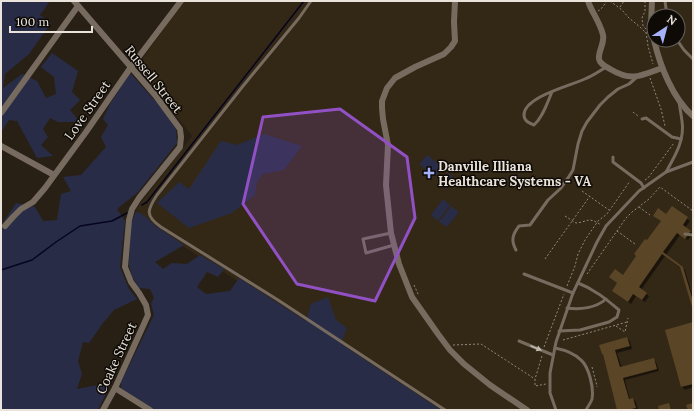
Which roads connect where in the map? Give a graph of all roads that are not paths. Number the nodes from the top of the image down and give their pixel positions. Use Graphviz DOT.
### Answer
graph roads {
  1 [pos="181,1"];
  2 [pos="311,1"];
  3 [pos="455,1"];
  4 [pos="588,1"];
  5 [pos="76,4"];
  6 [pos="656,48"];
  7 [pos="683,48"];
  8 [pos="693,59"];
  9 [pos="130,67"];
  10 [pos="606,67"];
  11 [pos="662,68"];
  12 [pos="638,76"];
  13 [pos="552,92"];
  14 [pos="678,99"];
  15 [pos="1,113"];
  16 [pos="693,116"];
  17 [pos="642,119"];
  18 [pos="681,139"];
  19 [pos="1,146"];
  20 [pos="613,158"];
  21 [pos="693,162"];
  22 [pos="666,172"];
  23 [pos="54,175"];
  24 [pos="644,188"];
  25 [pos="5,226"];
  26 [pos="391,232"];
  27 [pos="685,234"];
  28 [pos="693,235"];
  29 [pos="394,245"];
  30 [pos="516,250"];
  31 [pos="524,274"];
  32 [pos="578,283"];
  33 [pos="572,293"];
  34 [pos="606,299"];
  35 [pos="567,308"];
  36 [pos="148,315"];
  37 [pos="559,331"];
  38 [pos="519,341"];
  39 [pos="556,348"];
  40 [pos="553,355"];
  41 [pos="114,388"];
  42 [pos="103,410"];
  43 [pos="150,410"];
  44 [pos="444,410"];
  45 [pos="527,410"];
  46 [pos="556,410"];
  47 [pos="586,410"];
  1 -- 9 [label="street, Love Street"];
  2 -- 44 [label="lane"];
  3 -- 26 [label="street"];
  4 -- 10 [label="street"];
  5 -- 9 [label="street, Russell Street"];
  5 -- 15 [label="street"];
  6 -- 11 [label="street"];
  7 -- 8 [label="lane"];
  9 -- 23 [label="street, Love Street"];
  9 -- 36 [label="street, Russell Street"];
  10 -- 12 [label="street"];
  10 -- 13 [label="lane"];
  11 -- 12 [label="street"];
  11 -- 14 [label="street"];
  12 -- 30 [label="lane"];
  13 -- 13 [label="lane"];
  14 -- 16 [label="street"];
  14 -- 18 [label="lane"];
  17 -- 18 [label="lane"];
  18 -- 22 [label="lane"];
  19 -- 23 [label="street"];
  20 -- 24 [label="lane"];
  21 -- 22 [label="lane"];
  22 -- 24 [label="lane"];
  23 -- 25 [label="street, Love Street"];
  24 -- 32 [label="lane"];
  26 -- 29 [label="street"];
  26 -- 29 [label="lane"];
  27 -- 28 [label="lane"];
  29 -- 45 [label="street"];
  31 -- 33 [label="lane"];
  32 -- 33 [label="lane"];
  32 -- 34 [label="lane"];
  33 -- 35 [label="lane"];
  34 -- 35 [label="lane"];
  34 -- 37 [label="lane"];
  35 -- 37 [label="lane"];
  36 -- 41 [label="street, Coake Street"];
  37 -- 39 [label="lane"];
  38 -- 40 [label="lane, one-way"];
  39 -- 40 [label="lane"];
  39 -- 47 [label="lane"];
  40 -- 46 [label="lane"];
  41 -- 42 [label="street, Coake Street"];
  41 -- 43 [label="street"];
}
